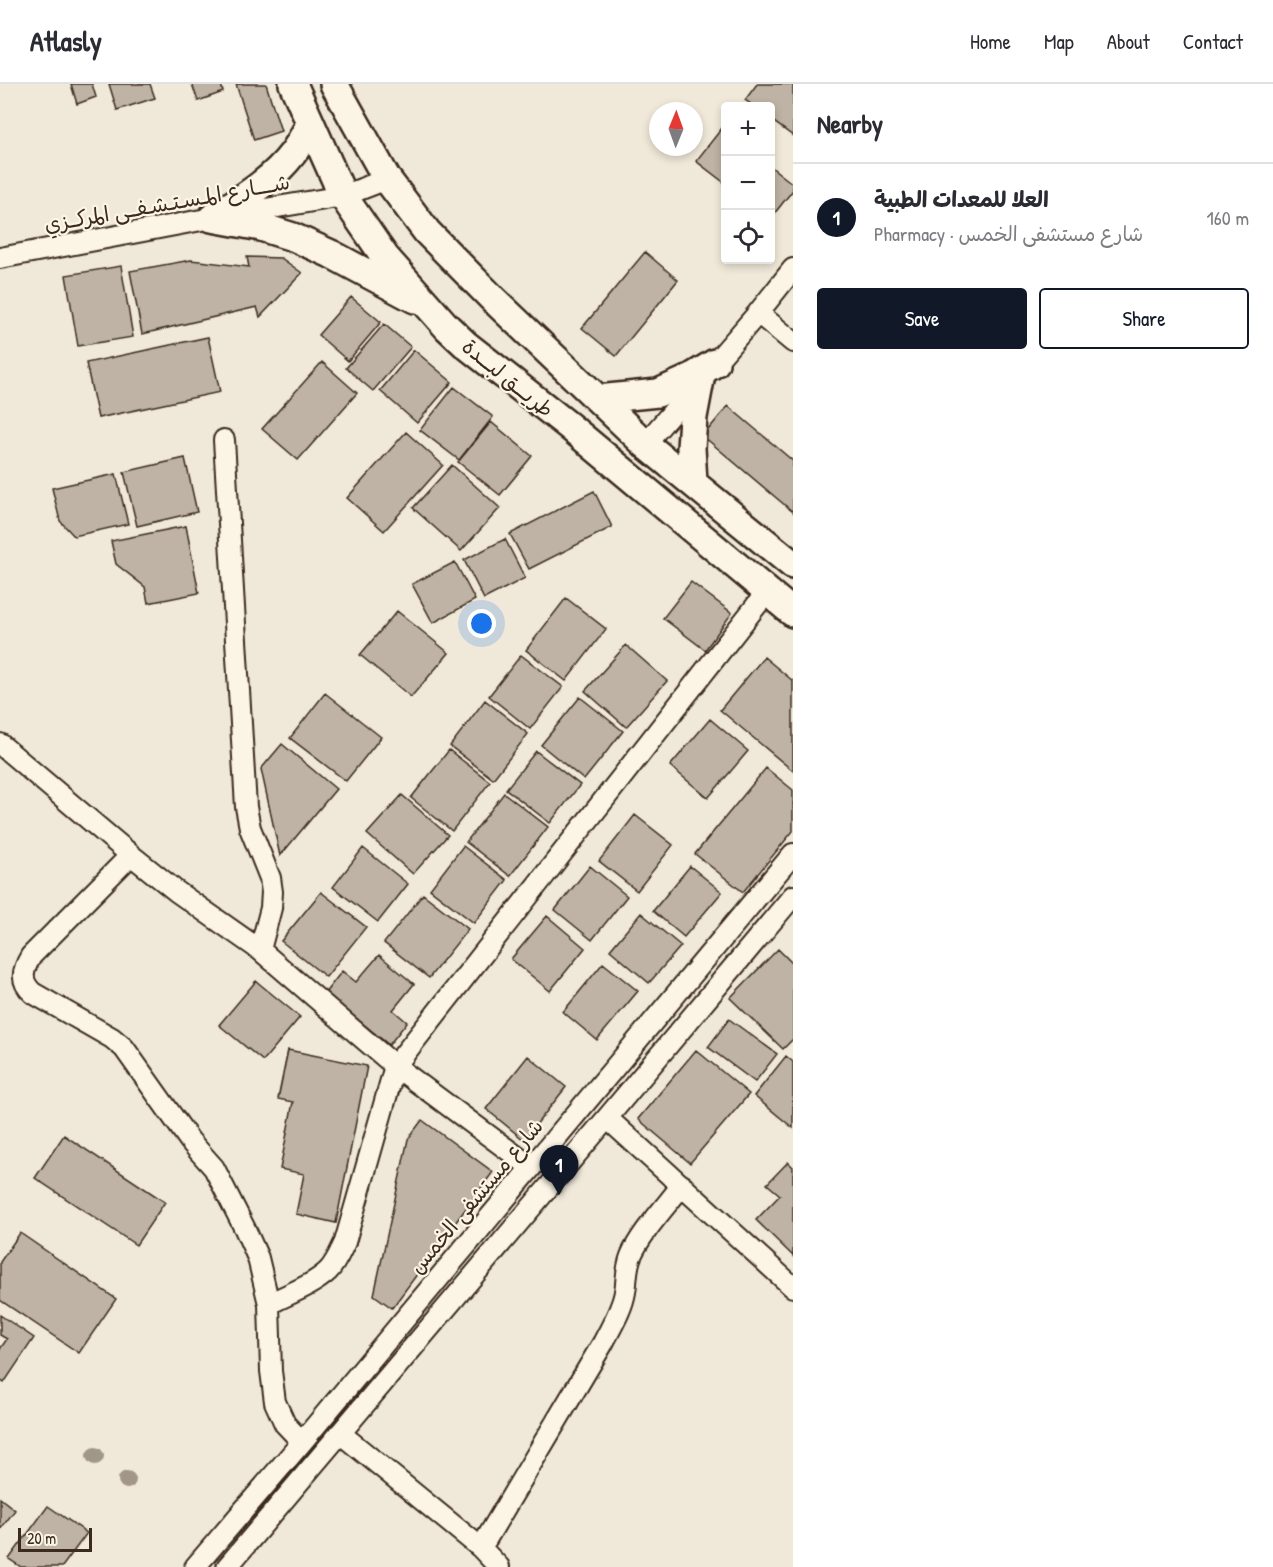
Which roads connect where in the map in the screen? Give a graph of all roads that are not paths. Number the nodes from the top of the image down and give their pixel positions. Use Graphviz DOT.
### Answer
graph roads {
  1 [pos="293,84"];
  2 [pos="334,84"];
  3 [pos="310,124"];
  4 [pos="387,179"];
  5 [pos="343,196"];
  6 [pos="212,218"];
  7 [pos="0,258"];
  8 [pos="793,269"];
  9 [pos="430,306"];
  10 [pos="758,313"];
  11 [pos="793,342"];
  12 [pos="708,371"];
  13 [pos="598,399"];
  14 [pos="224,440"];
  15 [pos="645,444"];
  16 [pos="693,482"];
  17 [pos="793,565"];
  18 [pos="767,592"];
  19 [pos="793,613"];
  20 [pos="0,744"];
  21 [pos="793,854"];
  22 [pos="131,855"];
  23 [pos="793,896"];
  24 [pos="260,950"];
  25 [pos="395,1066"];
  26 [pos="607,1118"];
  27 [pos="531,1167"];
  28 [pos="682,1185"];
  29 [pos="793,1287"];
  30 [pos="269,1304"];
  31 [pos="340,1433"];
  32 [pos="302,1442"];
  33 [pos="481,1548"];
  34 [pos="195,1567"];
  35 [pos="226,1567"];
  36 [pos="499,1567"];
  1 -- 3 [label="street, طريـــق لبـــدة"];
  2 -- 4 [label="street, طريـــق لبـــدة"];
  3 -- 5 [label="street, طريـــق لبـــدة"];
  3 -- 6 [label="street"];
  4 -- 5 [label="street, شــــارع المـسـتـشـفــى المركــزي"];
  4 -- 13 [label="street, طريـــق لبـــدة"];
  5 -- 6 [label="street, شــــارع المـسـتـشـفــى المركــزي"];
  5 -- 9 [label="street, طريـــق لبـــدة"];
  6 -- 7 [label="street, شــــارع المـسـتـشـفــى المركــزي"];
  6 -- 9 [label="street"];
  8 -- 10 [label="street"];
  9 -- 18 [label="street, طريـــق لبـــدة"];
  10 -- 11 [label="street"];
  10 -- 12 [label="street"];
  12 -- 13 [label="street"];
  12 -- 15 [label="street"];
  12 -- 16 [label="street"];
  13 -- 15 [label="street, طريـــق لبـــدة"];
  14 -- 24 [label="street"];
  15 -- 16 [label="street, طريـــق لبـــدة"];
  16 -- 17 [label="street, طريـــق لبـــدة"];
  18 -- 19 [label="street, طريـــق لبـــدة"];
  18 -- 25 [label="street"];
  20 -- 22 [label="street"];
  21 -- 27 [label="street, شارع مستشفى الخمس"];
  22 -- 24 [label="street"];
  22 -- 30 [label="street"];
  23 -- 26 [label="street"];
  24 -- 25 [label="street"];
  25 -- 27 [label="street"];
  25 -- 30 [label="street"];
  26 -- 28 [label="street"];
  26 -- 31 [label="street"];
  27 -- 32 [label="street, شارع مستشفى الخمس"];
  28 -- 29 [label="street"];
  28 -- 33 [label="street"];
  30 -- 32 [label="street"];
  31 -- 33 [label="street"];
  31 -- 35 [label="street"];
  32 -- 34 [label="street, شارع مستشفى الخمس"];
  33 -- 36 [label="street"];
}
